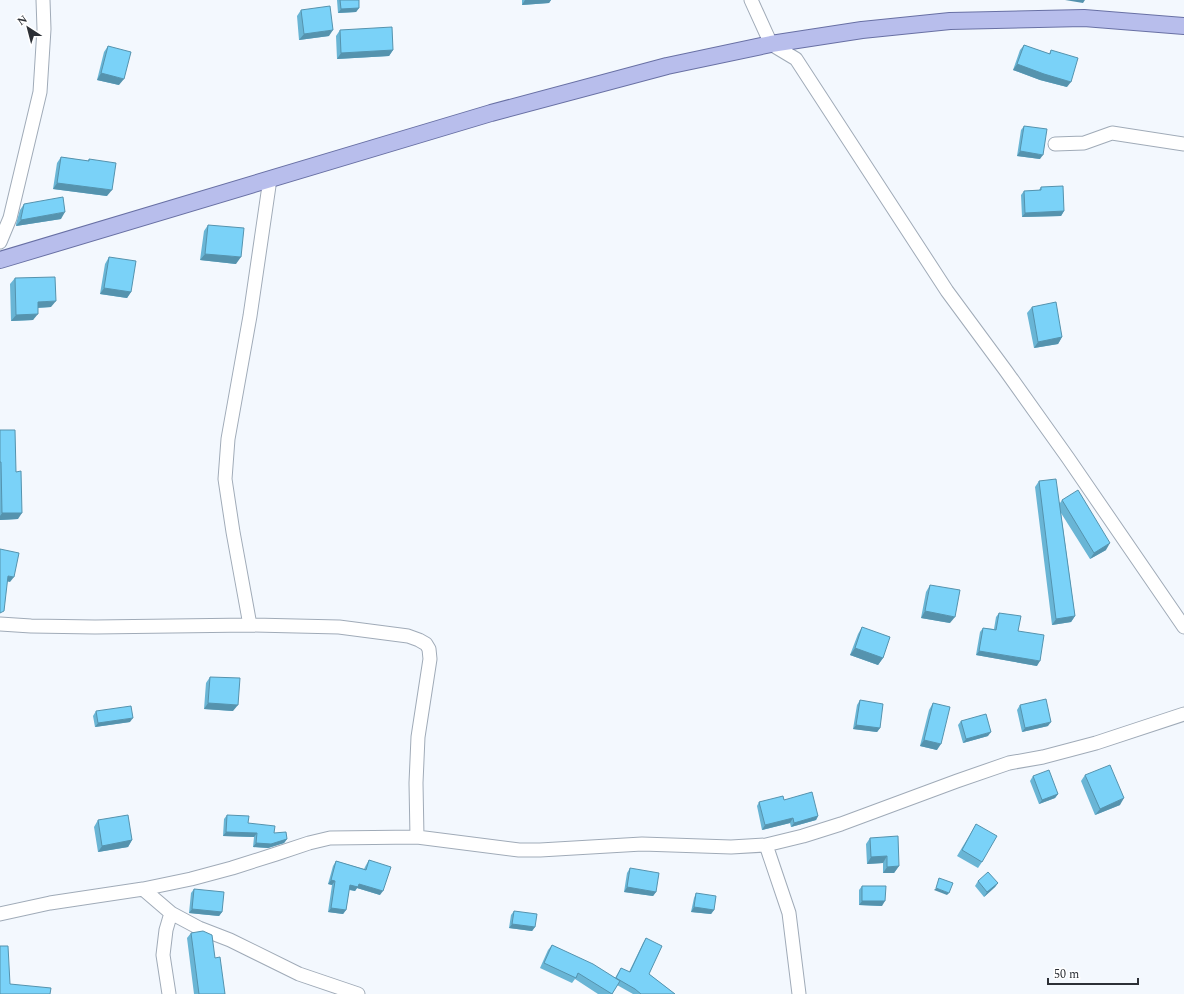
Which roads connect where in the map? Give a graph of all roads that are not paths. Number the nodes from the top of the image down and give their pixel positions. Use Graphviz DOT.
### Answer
graph roads {
  1 [pos="43,0"];
  2 [pos="751,0"];
  3 [pos="1184,26"];
  4 [pos="771,44"];
  5 [pos="1055,144"];
  6 [pos="1184,144"];
  7 [pos="270,179"];
  8 [pos="0,242"];
  9 [pos="0,260"];
  10 [pos="0,624"];
  11 [pos="250,625"];
  12 [pos="1184,627"];
  13 [pos="1184,714"];
  14 [pos="417,837"];
  15 [pos="766,845"];
  16 [pos="143,889"];
  17 [pos="1,913"];
  18 [pos="171,913"];
  19 [pos="169,994"];
  20 [pos="358,994"];
  21 [pos="799,994"];
  1 -- 8 [label="street"];
  2 -- 4 [label="street"];
  3 -- 4 [label="main road"];
  4 -- 7 [label="main road"];
  4 -- 12 [label="street"];
  5 -- 6 [label="street"];
  7 -- 9 [label="main road"];
  7 -- 11 [label="street"];
  10 -- 11 [label="street"];
  11 -- 14 [label="street"];
  13 -- 15 [label="street"];
  14 -- 15 [label="street"];
  14 -- 16 [label="street"];
  15 -- 21 [label="street"];
  16 -- 17 [label="street"];
  16 -- 18 [label="street"];
  18 -- 19 [label="street"];
  18 -- 20 [label="street"];
}
